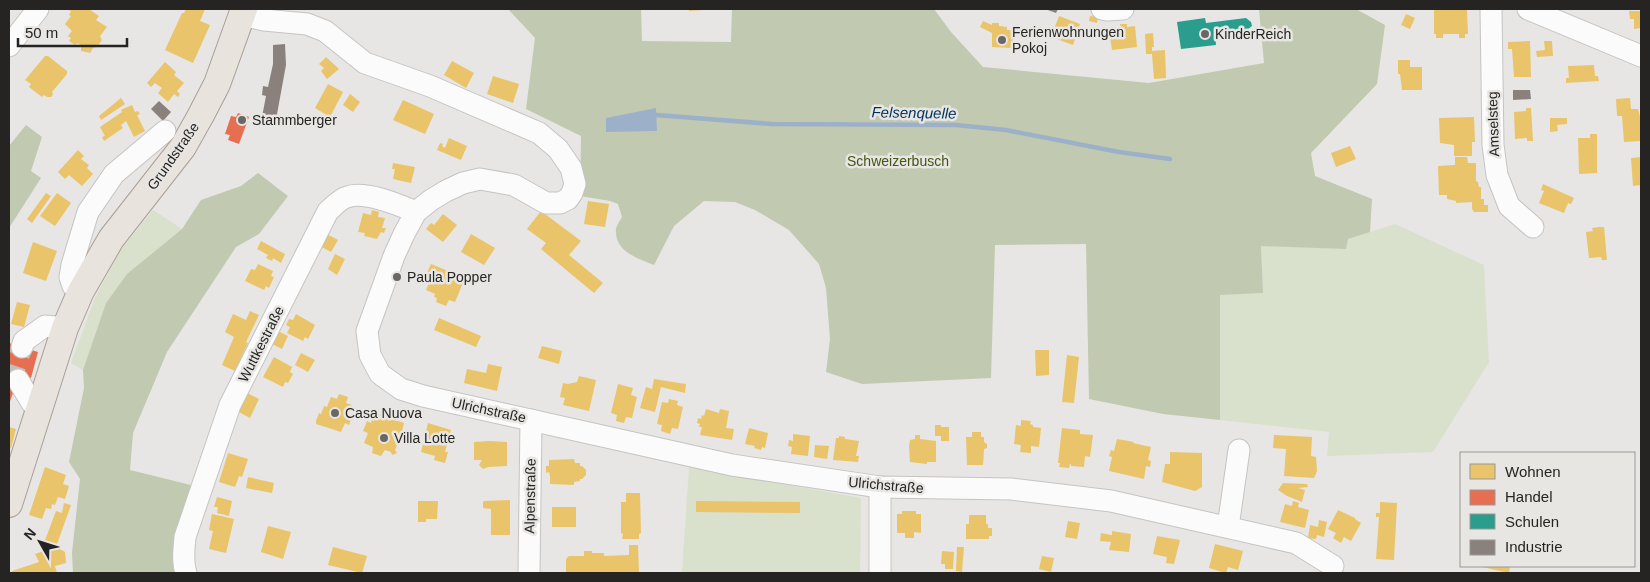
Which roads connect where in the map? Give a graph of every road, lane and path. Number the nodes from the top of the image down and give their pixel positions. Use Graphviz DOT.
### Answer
graph roads {
  1 [pos="38,9"];
  2 [pos="1102,9"];
  3 [pos="1124,9"];
  4 [pos="1491,9"];
  5 [pos="1528,9"];
  6 [pos="243,12"];
  7 [pos="9,46"];
  8 [pos="1641,56"];
  9 [pos="165,131"];
  10 [pos="416,212"];
  11 [pos="1533,227"];
  12 [pos="82,291"];
  13 [pos="66,328"];
  14 [pos="22,347"];
  15 [pos="18,380"];
  16 [pos="38,410"];
  17 [pos="531,420"];
  18 [pos="1239,450"];
  19 [pos="880,487"];
  20 [pos="9,504"];
  21 [pos="1228,527"];
  22 [pos="1333,566"];
  23 [pos="186,573"];
  24 [pos="529,573"];
  25 [pos="880,573"];
  1 -- 7 [label="street"];
  2 -- 3 [label="street"];
  4 -- 11 [label="street, Amselsteg"];
  5 -- 8 [label="street"];
  6 -- 10 [label="street, Ulrichstraße"];
  6 -- 12 [label="main road, Grundstraße"];
  9 -- 12 [label="street, Grundstraße"];
  10 -- 17 [label="street, Ulrichstraße"];
  10 -- 23 [label="street, Wuttkestraße"];
  12 -- 13 [label="main road, Grundstraße"];
  13 -- 14 [label="street"];
  13 -- 16 [label="main road, Grundstraße"];
  15 -- 16 [label="street"];
  16 -- 20 [label="main road, Grundstraße"];
  17 -- 19 [label="street, Ulrichstraße"];
  17 -- 24 [label="street, Alpenstraße"];
  18 -- 21 [label="street"];
  19 -- 21 [label="street, Ulrichstraße"];
  19 -- 25 [label="street"];
  21 -- 22 [label="street, Ulrichstraße"];
}
